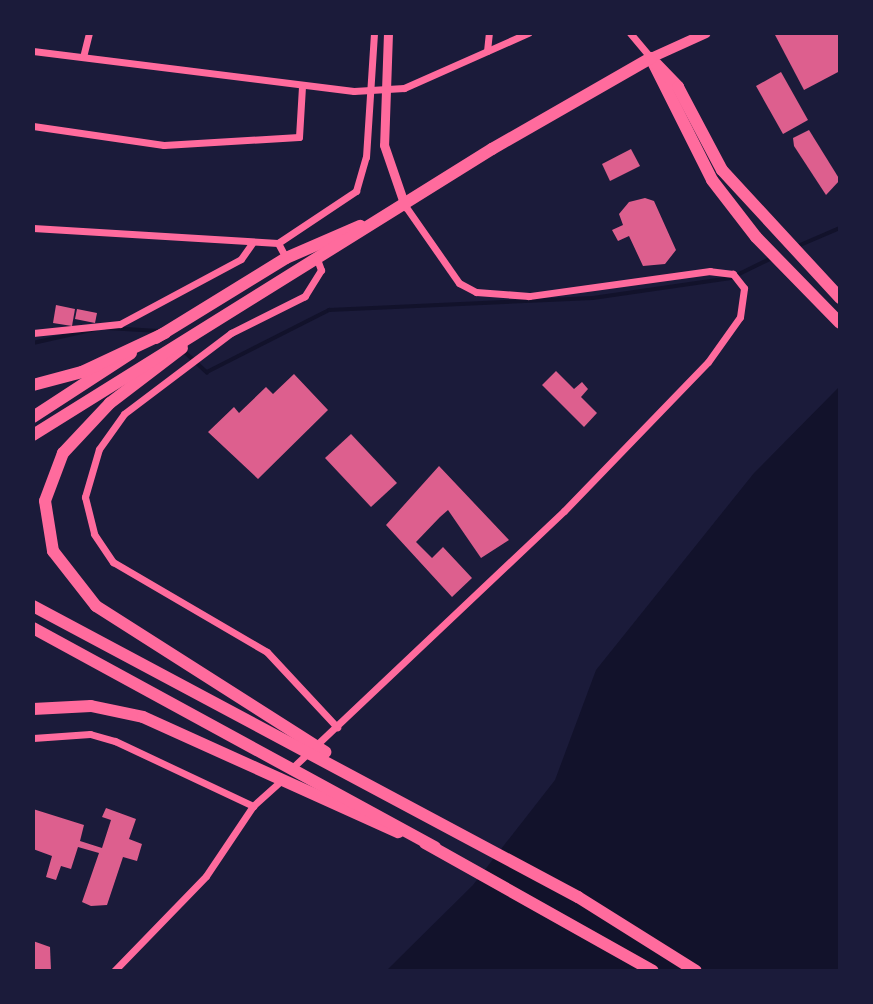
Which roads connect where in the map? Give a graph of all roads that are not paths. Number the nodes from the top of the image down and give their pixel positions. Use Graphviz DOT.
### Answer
graph roads {
  1 [pos="89,33"];
  2 [pos="374,33"];
  3 [pos="388,33"];
  4 [pos="489,33"];
  5 [pos="528,33"];
  6 [pos="630,33"];
  7 [pos="706,33"];
  8 [pos="33,51"];
  9 [pos="487,51"];
  10 [pos="83,57"];
  11 [pos="651,58"];
  12 [pos="302,86"];
  13 [pos="370,90"];
  14 [pos="33,127"];
  15 [pos="406,207"];
  16 [pos="33,228"];
  17 [pos="252,243"];
  18 [pos="278,243"];
  19 [pos="286,258"];
  20 [pos="317,259"];
  21 [pos="840,298"];
  22 [pos="233,309"];
  23 [pos="840,323"];
  24 [pos="33,333"];
  25 [pos="165,333"];
  26 [pos="33,385"];
  27 [pos="33,417"];
  28 [pos="33,435"];
  29 [pos="33,606"];
  30 [pos="33,628"];
  31 [pos="33,709"];
  32 [pos="337,727"];
  33 [pos="33,738"];
  34 [pos="302,741"];
  35 [pos="253,806"];
  36 [pos="435,847"];
  37 [pos="114,971"];
  38 [pos="653,971"];
  39 [pos="696,971"];
  1 -- 10 [label="street"];
  2 -- 13 [label="street"];
  3 -- 15 [label="street"];
  4 -- 9 [label="street"];
  5 -- 9 [label="street"];
  6 -- 11 [label="street"];
  7 -- 11 [label="main road"];
  8 -- 10 [label="street"];
  9 -- 13 [label="street"];
  10 -- 12 [label="street"];
  11 -- 15 [label="highway"];
  11 -- 21 [label="highway"];
  11 -- 23 [label="highway"];
  12 -- 13 [label="street"];
  12 -- 14 [label="street"];
  13 -- 18 [label="street"];
  15 -- 19 [label="highway"];
  15 -- 20 [label="highway"];
  15 -- 32 [label="street"];
  16 -- 17 [label="street"];
  17 -- 18 [label="street"];
  17 -- 24 [label="street"];
  18 -- 19 [label="street"];
  19 -- 25 [label="highway"];
  20 -- 22 [label="highway"];
  20 -- 32 [label="street"];
  22 -- 28 [label="highway"];
  22 -- 34 [label="highway"];
  25 -- 26 [label="highway"];
  25 -- 27 [label="highway"];
  29 -- 34 [label="highway"];
  30 -- 36 [label="highway"];
  31 -- 36 [label="highway"];
  32 -- 35 [label="street"];
  33 -- 35 [label="street"];
  34 -- 39 [label="highway"];
  35 -- 37 [label="street"];
  36 -- 38 [label="highway"];
}
